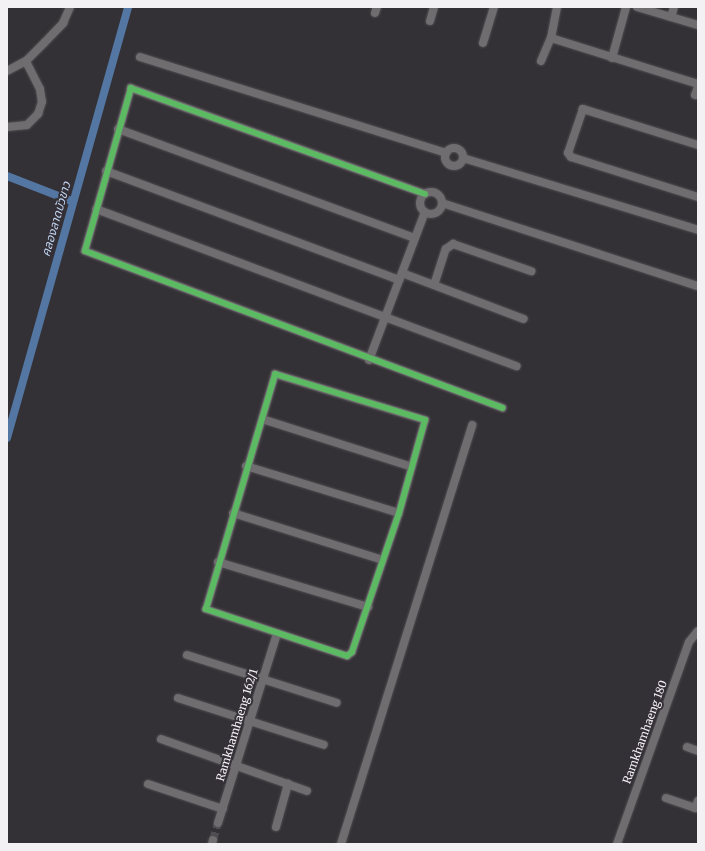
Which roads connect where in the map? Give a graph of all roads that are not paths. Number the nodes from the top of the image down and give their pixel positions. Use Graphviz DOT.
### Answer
graph roads {
  1 [pos="70,7"];
  2 [pos="434,7"];
  3 [pos="494,7"];
  4 [pos="557,7"];
  5 [pos="626,7"];
  6 [pos="637,7"];
  7 [pos="674,7"];
  8 [pos="671,17"];
  9 [pos="430,21"];
  10 [pos="698,25"];
  11 [pos="551,38"];
  12 [pos="483,43"];
  13 [pos="140,57"];
  14 [pos="612,58"];
  15 [pos="26,61"];
  16 [pos="541,61"];
  17 [pos="7,71"];
  18 [pos="698,86"];
  19 [pos="695,95"];
  20 [pos="7,127"];
  21 [pos="118,129"];
  22 [pos="698,145"];
  23 [pos="446,153"];
  24 [pos="463,158"];
  25 [pos="106,171"];
  26 [pos="425,194"];
  27 [pos="698,197"];
  28 [pos="442,203"];
  29 [pos="96,209"];
  30 [pos="425,212"];
  31 [pos="698,230"];
  32 [pos="415,238"];
  33 [pos="531,271"];
  34 [pos="400,276"];
  35 [pos="434,286"];
  36 [pos="698,286"];
  37 [pos="384,319"];
  38 [pos="524,319"];
  39 [pos="369,360"];
  40 [pos="517,366"];
  41 [pos="502,408"];
  42 [pos="262,419"];
  43 [pos="472,425"];
  44 [pos="246,466"];
  45 [pos="412,467"];
  46 [pos="233,513"];
  47 [pos="399,513"];
  48 [pos="383,560"];
  49 [pos="218,562"];
  50 [pos="368,607"];
  51 [pos="698,631"];
  52 [pos="277,633"];
  53 [pos="187,655"];
  54 [pos="262,679"];
  55 [pos="178,698"];
  56 [pos="337,703"];
  57 [pos="251,721"];
  58 [pos="161,739"];
  59 [pos="324,745"];
  60 [pos="687,747"];
  61 [pos="698,751"];
  62 [pos="236,765"];
  63 [pos="148,784"];
  64 [pos="288,784"];
  65 [pos="307,791"];
  66 [pos="666,798"];
  67 [pos="697,806"];
  68 [pos="223,809"];
  69 [pos="218,823"];
  70 [pos="276,828"];
  71 [pos="340,844"];
  72 [pos="616,844"];
  1 -- 15 [label="street"];
  2 -- 9 [label="street"];
  3 -- 12 [label="street"];
  4 -- 11 [label="street"];
  5 -- 14 [label="street"];
  6 -- 8 [label="street"];
  7 -- 8 [label="street"];
  8 -- 10 [label="street"];
  11 -- 14 [label="street"];
  11 -- 16 [label="street"];
  13 -- 23 [label="street"];
  14 -- 18 [label="street"];
  15 -- 17 [label="street"];
  15 -- 20 [label="street"];
  18 -- 19 [label="street"];
  21 -- 25 [label="street"];
  21 -- 26 [label="street"];
  21 -- 32 [label="street"];
  22 -- 27 [label="street"];
  23 -- 24 [label="street"];
  23 -- 24 [label="street"];
  24 -- 31 [label="street"];
  25 -- 29 [label="street"];
  25 -- 34 [label="street"];
  26 -- 28 [label="street"];
  26 -- 30 [label="street"];
  28 -- 30 [label="street"];
  28 -- 36 [label="street"];
  29 -- 37 [label="street"];
  29 -- 39 [label="street"];
  30 -- 32 [label="street"];
  32 -- 34 [label="street"];
  33 -- 35 [label="street"];
  34 -- 35 [label="street"];
  34 -- 37 [label="street"];
  35 -- 38 [label="street"];
  37 -- 39 [label="street"];
  37 -- 40 [label="street"];
  39 -- 41 [label="street"];
  42 -- 44 [label="street"];
  42 -- 45 [label="street"];
  42 -- 45 [label="street"];
  43 -- 71 [label="street"];
  44 -- 46 [label="street"];
  44 -- 47 [label="street"];
  45 -- 47 [label="street"];
  46 -- 48 [label="street"];
  46 -- 49 [label="street"];
  47 -- 48 [label="street"];
  48 -- 50 [label="street"];
  49 -- 50 [label="street"];
  49 -- 52 [label="street"];
  50 -- 52 [label="street"];
  51 -- 72 [label="street, Ramkhamhaeng 180"];
  52 -- 54 [label="street, Ramkhamhaeng 162/1"];
  53 -- 54 [label="street"];
  54 -- 56 [label="street"];
  54 -- 57 [label="street, Ramkhamhaeng 162/1"];
  55 -- 57 [label="street"];
  57 -- 59 [label="street"];
  57 -- 62 [label="street, Ramkhamhaeng 162/1"];
  58 -- 62 [label="street"];
  60 -- 61 [label="street"];
  62 -- 64 [label="street"];
  62 -- 68 [label="street, Ramkhamhaeng 162/1"];
  63 -- 68 [label="street"];
  64 -- 65 [label="street"];
  64 -- 70 [label="street"];
  66 -- 67 [label="street"];
  68 -- 69 [label="street, Ramkhamhaeng 162/1"];
}
